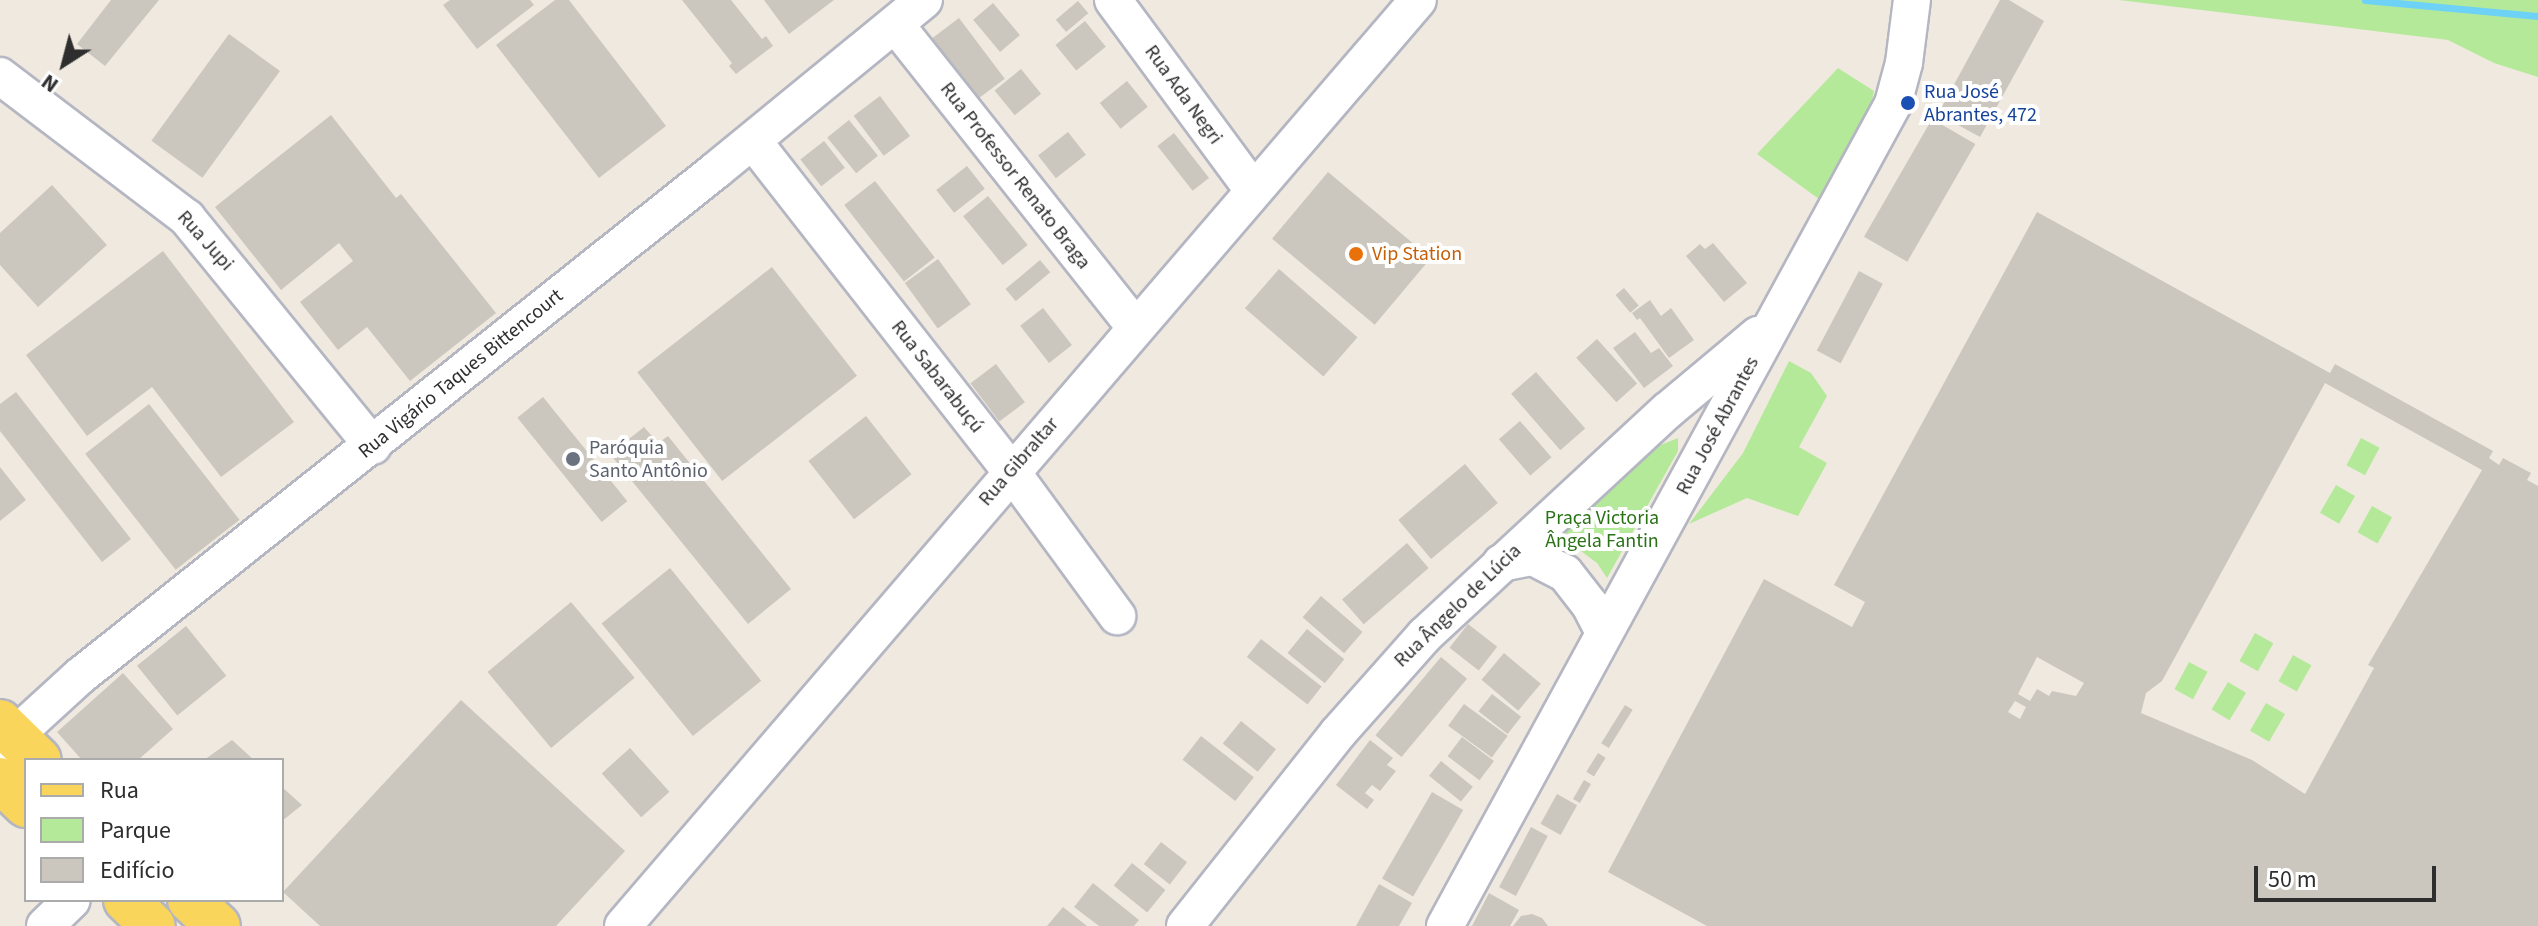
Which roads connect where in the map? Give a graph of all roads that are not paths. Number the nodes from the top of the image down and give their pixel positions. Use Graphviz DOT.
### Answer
graph roads {
  1 [pos="924,0"];
  2 [pos="1113,0"];
  3 [pos="1418,0"];
  4 [pos="1912,0"];
  5 [pos="895,24"];
  6 [pos="0,76"];
  7 [pos="753,141"];
  8 [pos="1253,190"];
  9 [pos="1771,324"];
  10 [pos="1135,327"];
  11 [pos="1667,411"];
  12 [pos="1710,444"];
  13 [pos="373,446"];
  14 [pos="1011,471"];
  15 [pos="1501,563"];
  16 [pos="1117,616"];
  17 [pos="1604,633"];
  18 [pos="13,742"];
  19 [pos="0,780"];
  20 [pos="24,803"];
  21 [pos="70,902"];
  22 [pos="128,902"];
  23 [pos="192,902"];
  24 [pos="45,926"];
  25 [pos="153,926"];
  26 [pos="218,926"];
  27 [pos="623,926"];
  28 [pos="1185,926"];
  29 [pos="1445,926"];
  1 -- 5 [label="street, Rua Vigário Taques Bittencourt"];
  2 -- 8 [label="street, Rua Ada Negri"];
  3 -- 8 [label="street, Rua Gibraltar"];
  4 -- 9 [label="street, Rua José Abrantes"];
  5 -- 7 [label="street, Rua Vigário Taques Bittencourt"];
  5 -- 10 [label="street, Rua Professor Renato Braga"];
  6 -- 13 [label="street, Rua Jupi"];
  7 -- 13 [label="street, Rua Vigário Taques Bittencourt"];
  7 -- 14 [label="street, Rua Sabarabuçú"];
  8 -- 10 [label="street, Rua Gibraltar"];
  9 -- 11 [label="street, Rua Ângelo de Lúcia"];
  9 -- 12 [label="street, Rua José Abrantes"];
  10 -- 14 [label="street, Rua Gibraltar"];
  11 -- 12 [label="street"];
  11 -- 15 [label="street, Rua Ângelo de Lúcia"];
  12 -- 17 [label="street, Rua José Abrantes"];
  13 -- 18 [label="street, Rua Vigário Taques Bittencourt"];
  14 -- 16 [label="street, Rua Sabarabuçú"];
  14 -- 27 [label="street, Rua Gibraltar"];
  15 -- 17 [label="street"];
  15 -- 28 [label="street, Rua Ângelo de Lúcia"];
  17 -- 29 [label="street, Rua José Abrantes"];
  19 -- 20 [label="main road"];
  21 -- 24 [label="street"];
  22 -- 25 [label="main road"];
  23 -- 26 [label="main road"];
}
